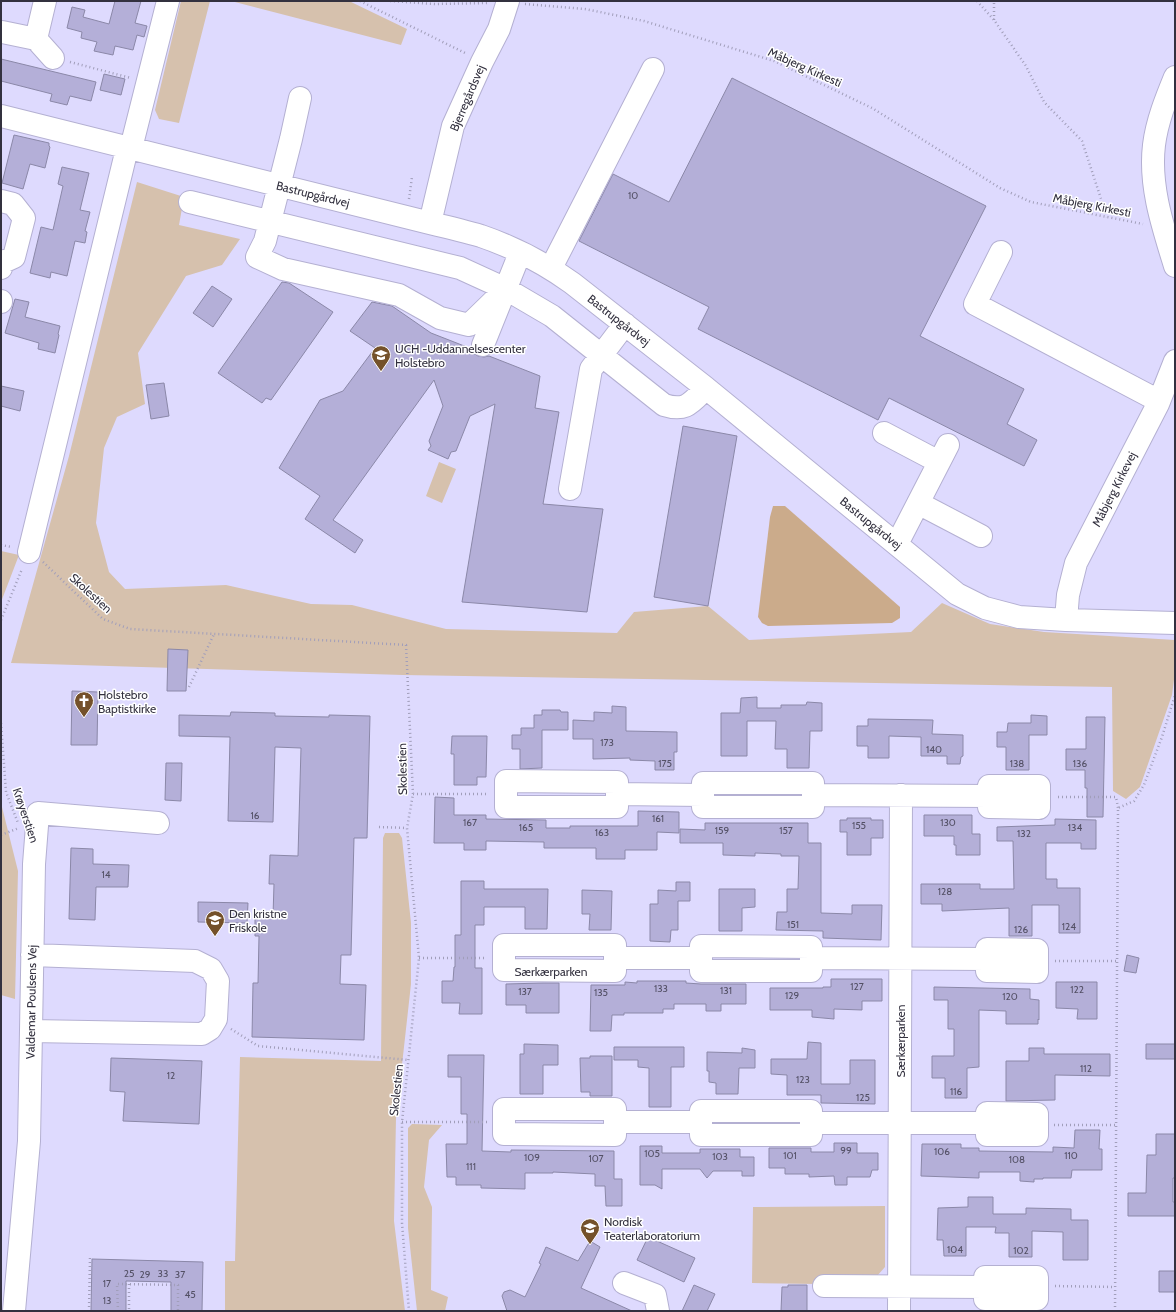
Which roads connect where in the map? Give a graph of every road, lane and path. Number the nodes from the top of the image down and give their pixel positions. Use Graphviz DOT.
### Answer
graph roads {
  1 [pos="45,1"];
  2 [pos="168,1"];
  3 [pos="360,1"];
  4 [pos="390,1"];
  5 [pos="977,1"];
  6 [pos="994,1"];
  7 [pos="508,2"];
  8 [pos="994,20"];
  9 [pos="2,32"];
  10 [pos="36,39"];
  11 [pos="53,58"];
  12 [pos="482,62"];
  13 [pos="653,70"];
  14 [pos="1175,77"];
  15 [pos="147,82"];
  16 [pos="300,98"];
  17 [pos="1,116"];
  18 [pos="131,148"];
  19 [pos="279,185"];
  20 [pos="1,201"];
  21 [pos="190,202"];
  22 [pos="1107,217"];
  23 [pos="270,222"];
  24 [pos="430,223"];
  25 [pos="1163,228"];
  26 [pos="1001,252"];
  27 [pos="520,253"];
  28 [pos="1175,266"];
  29 [pos="1,268"];
  30 [pos="551,268"];
  31 [pos="506,289"];
  32 [pos="625,324"];
  33 [pos="483,345"];
  34 [pos="601,355"];
  35 [pos="1175,361"];
  36 [pos="706,388"];
  37 [pos="1159,401"];
  38 [pos="884,433"];
  39 [pos="570,489"];
  40 [pos="918,503"];
  41 [pos="981,536"];
  42 [pos="897,544"];
  43 [pos="33,554"];
  44 [pos="1,620"];
  45 [pos="1066,620"];
  46 [pos="1175,623"];
  47 [pos="214,634"];
  48 [pos="189,686"];
  49 [pos="1175,695"];
  50 [pos="1,723"];
  51 [pos="413,794"];
  52 [pos="506,794"];
  53 [pos="901,795"];
  54 [pos="1039,796"];
  55 [pos="1118,808"];
  56 [pos="158,823"];
  57 [pos="379,827"];
  58 [pos="407,828"];
  59 [pos="1,835"];
  60 [pos="32,955"];
  61 [pos="419,958"];
  62 [pos="504,958"];
  63 [pos="900,959"];
  64 [pos="1037,961"];
  65 [pos="1117,961"];
  66 [pos="216,1019"];
  67 [pos="31,1031"];
  68 [pos="408,1060"];
  69 [pos="402,1122"];
  70 [pos="504,1122"];
  71 [pos="900,1123"];
  72 [pos="1037,1124"];
  73 [pos="1116,1125"];
  74 [pos="90,1258"];
  75 [pos="624,1283"];
  76 [pos="129,1284"];
  77 [pos="824,1286"];
  78 [pos="1037,1286"];
  79 [pos="899,1287"];
  80 [pos="1115,1287"];
  81 [pos="14,1311"];
  82 [pos="89,1311"];
  83 [pos="118,1311"];
  84 [pos="129,1311"];
  85 [pos="178,1311"];
  86 [pos="409,1311"];
  87 [pos="658,1311"];
  88 [pos="899,1311"];
  89 [pos="1115,1311"];
  1 -- 10 [label="street"];
  2 -- 15 [label="street"];
  3 -- 12 [label="path"];
  4 -- 7 [label="path, Måbjerg Kirkesti"];
  5 -- 8 [label="path"];
  6 -- 8 [label="path"];
  7 -- 12 [label="street, Bjerregårdsvej"];
  7 -- 22 [label="path, Måbjerg Kirkesti"];
  8 -- 22 [label="path"];
  9 -- 10 [label="street"];
  10 -- 11 [label="street"];
  11 -- 15 [label="path"];
  12 -- 24 [label="street, Bjerregårdsvej"];
  13 -- 30 [label="street"];
  14 -- 25 [label="street"];
  15 -- 18 [label="street"];
  16 -- 19 [label="street"];
  17 -- 18 [label="street, Bastrupgårdvej"];
  18 -- 19 [label="street, Bastrupgårdvej"];
  18 -- 43 [label="street"];
  19 -- 23 [label="street"];
  19 -- 24 [label="street, Bastrupgårdvej"];
  20 -- 29 [label="street"];
  21 -- 23 [label="street"];
  22 -- 25 [label="path, Måbjerg Kirkesti"];
  23 -- 31 [label="street"];
  23 -- 31 [label="street"];
  24 -- 27 [label="street, Bastrupgårdvej"];
  25 -- 28 [label="street"];
  26 -- 37 [label="street"];
  27 -- 30 [label="street, Bastrupgårdvej"];
  27 -- 31 [label="street"];
  30 -- 32 [label="street, Bastrupgårdvej"];
  31 -- 33 [label="street"];
  31 -- 34 [label="street"];
  32 -- 34 [label="street"];
  32 -- 36 [label="street, Bastrupgårdvej"];
  34 -- 36 [label="street"];
  34 -- 39 [label="street"];
  35 -- 37 [label="street, Måbjerg Kirkevej"];
  36 -- 42 [label="street, Bastrupgårdvej"];
  37 -- 45 [label="street, Måbjerg Kirkevej"];
  38 -- 40 [label="street"];
  40 -- 41 [label="street"];
  40 -- 42 [label="street"];
  42 -- 45 [label="street, Bastrupgårdvej"];
  43 -- 44 [label="path"];
  43 -- 47 [label="path, Skolestien"];
  45 -- 46 [label="street, Bastrupgårdvej"];
  47 -- 48 [label="path"];
  47 -- 51 [label="path, Skolestien"];
  49 -- 55 [label="path"];
  50 -- 59 [label="path, Krøyerstien"];
  51 -- 52 [label="path"];
  51 -- 58 [label="path, Skolestien"];
  52 -- 53 [label="street"];
  53 -- 54 [label="street"];
  53 -- 63 [label="street, Særkærparken"];
  54 -- 55 [label="path"];
  55 -- 65 [label="path"];
  56 -- 60 [label="street, Valdemar Poulsens Vej"];
  57 -- 58 [label="path"];
  58 -- 61 [label="path, Skolestien"];
  60 -- 66 [label="street"];
  60 -- 67 [label="street, Valdemar Poulsens Vej"];
  61 -- 62 [label="path"];
  61 -- 68 [label="path, Skolestien"];
  62 -- 63 [label="street, Særkærparken"];
  63 -- 64 [label="street, Særkærparken"];
  63 -- 71 [label="street, Særkærparken"];
  64 -- 65 [label="path"];
  65 -- 73 [label="path"];
  66 -- 67 [label="street"];
  66 -- 68 [label="path"];
  67 -- 81 [label="street, Valdemar Poulsens Vej"];
  68 -- 69 [label="path, Skolestien"];
  69 -- 70 [label="path"];
  69 -- 86 [label="path, Skolestien"];
  70 -- 71 [label="street"];
  71 -- 72 [label="street"];
  71 -- 79 [label="street, Særkærparken"];
  72 -- 73 [label="path"];
  73 -- 80 [label="path"];
  74 -- 82 [label="path"];
  75 -- 87 [label="street"];
  76 -- 83 [label="path"];
  76 -- 84 [label="path"];
  76 -- 85 [label="path"];
  77 -- 79 [label="street"];
  78 -- 79 [label="street"];
  78 -- 80 [label="path"];
  79 -- 88 [label="street, Særkærparken"];
  80 -- 89 [label="path"];
}
